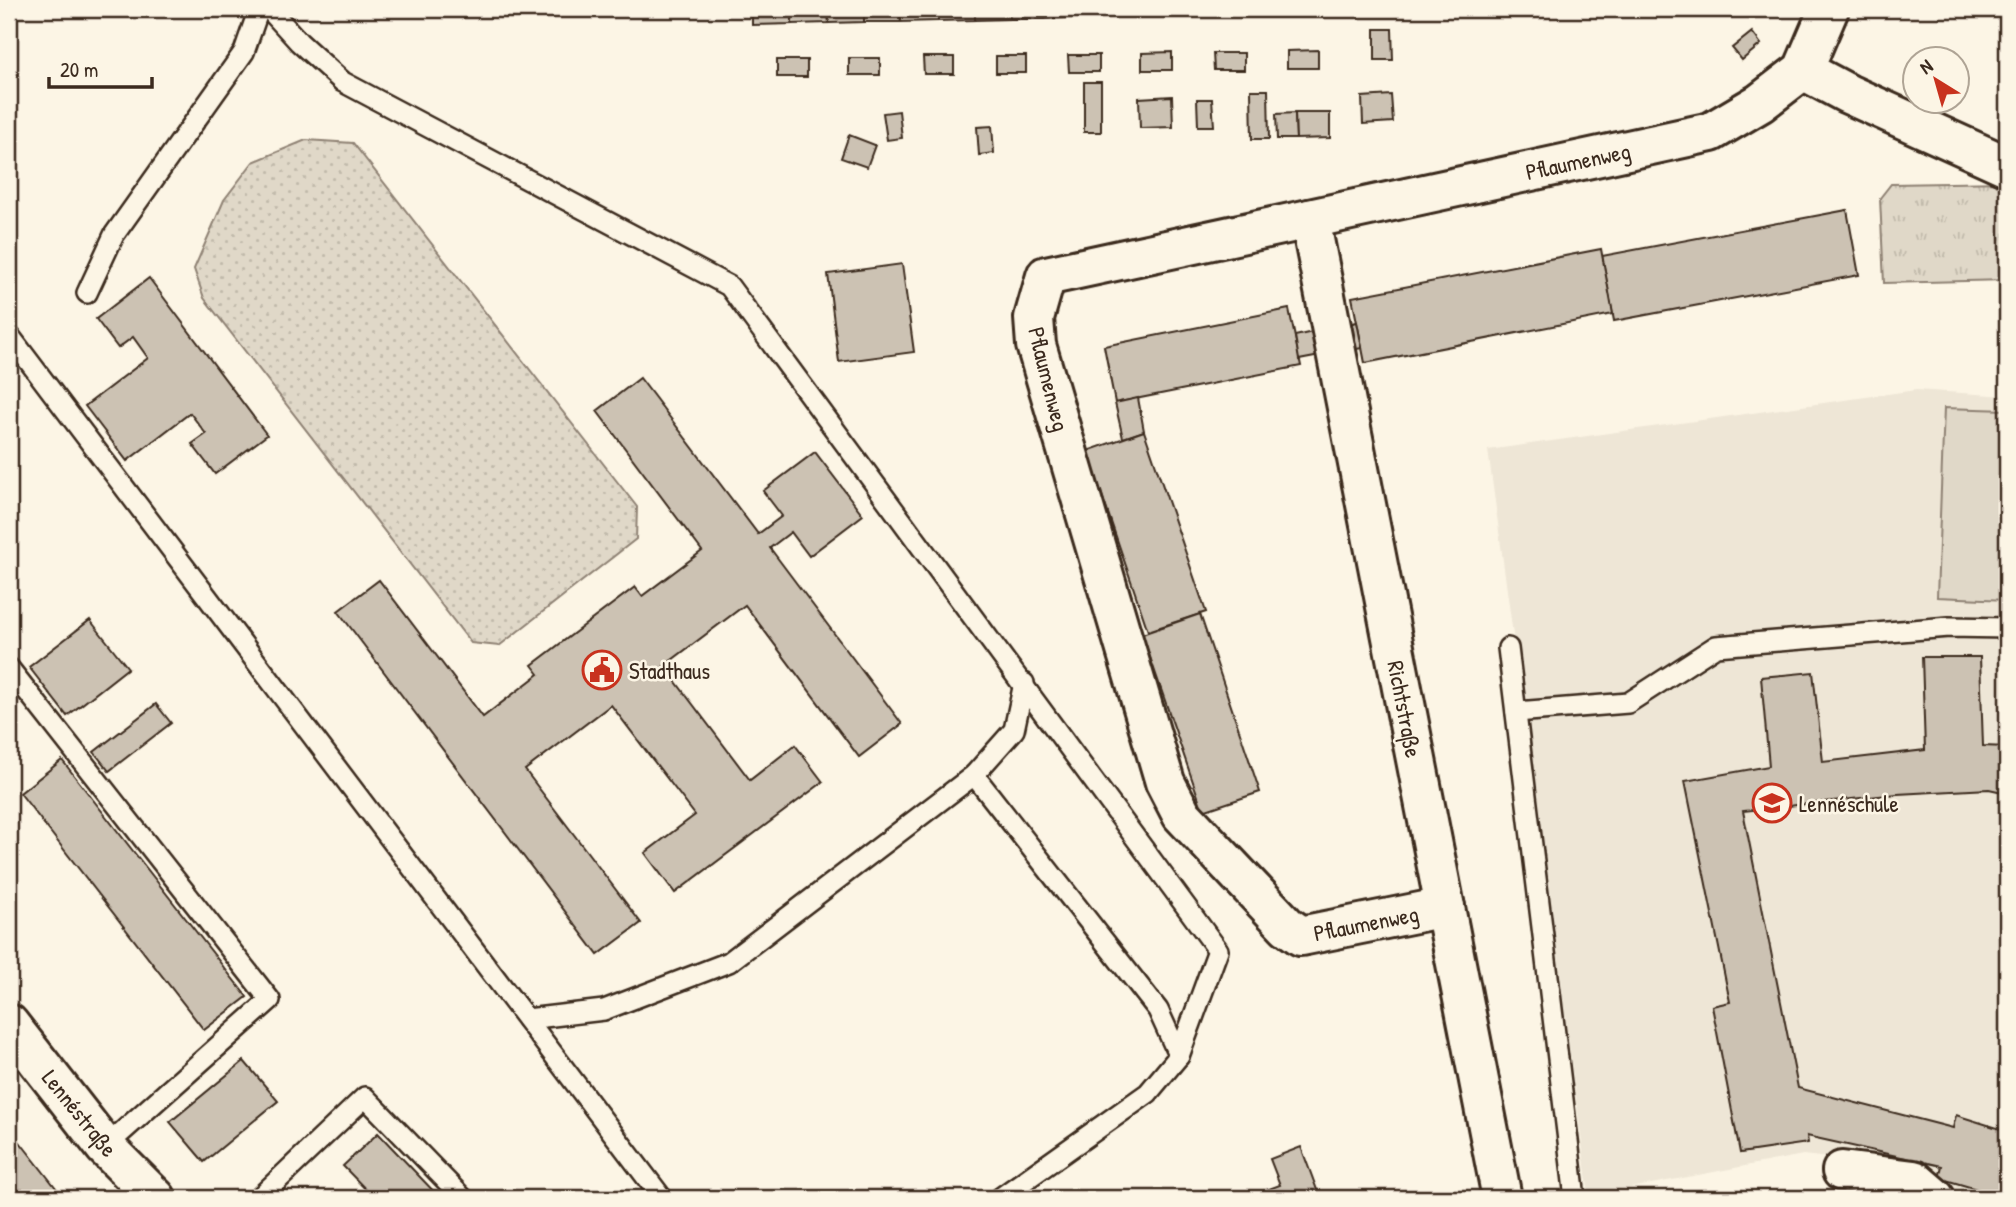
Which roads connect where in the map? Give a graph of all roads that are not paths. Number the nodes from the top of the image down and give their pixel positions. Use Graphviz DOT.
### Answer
graph roads {
  1 [pos="259,9"];
  2 [pos="270,9"];
  3 [pos="1829,9"];
  4 [pos="1803,70"];
  5 [pos="2007,166"];
  6 [pos="1310,219"];
  7 [pos="87,293"];
  8 [pos="9,335"];
  9 [pos="2007,628"];
  10 [pos="1508,648"];
  11 [pos="9,669"];
  12 [pos="1024,683"];
  13 [pos="1516,712"];
  14 [pos="974,775"];
  15 [pos="1445,907"];
  16 [pos="527,1019"];
  17 [pos="9,1024"];
  18 [pos="1178,1056"];
  19 [pos="105,1147"];
  20 [pos="1842,1171"];
  21 [pos="156,1198"];
  22 [pos="259,1198"];
  23 [pos="463,1198"];
  24 [pos="662,1198"];
  25 [pos="1000,1198"];
  26 [pos="1502,1198"];
  27 [pos="1575,1198"];
  28 [pos="1935,1198"];
  1 -- 7 [label="lane"];
  2 -- 12 [label="lane"];
  3 -- 4 [label="street, Pflaumenweg"];
  4 -- 5 [label="street"];
  4 -- 6 [label="street, Pflaumenweg"];
  6 -- 15 [label="street, Richtstraße"];
  6 -- 15 [label="street, Pflaumenweg"];
  8 -- 16 [label="lane"];
  9 -- 13 [label="lane"];
  10 -- 13 [label="lane"];
  11 -- 19 [label="lane"];
  12 -- 14 [label="lane"];
  12 -- 18 [label="lane"];
  13 -- 27 [label="lane"];
  14 -- 16 [label="lane"];
  14 -- 18 [label="lane"];
  15 -- 26 [label="street, Richtstraße"];
  16 -- 24 [label="lane"];
  17 -- 19 [label="street, Lennéstraße"];
  18 -- 25 [label="lane"];
  19 -- 21 [label="street, Lennéstraße"];
  20 -- 28 [label="street"];
  22 -- 23 [label="lane"];
}
